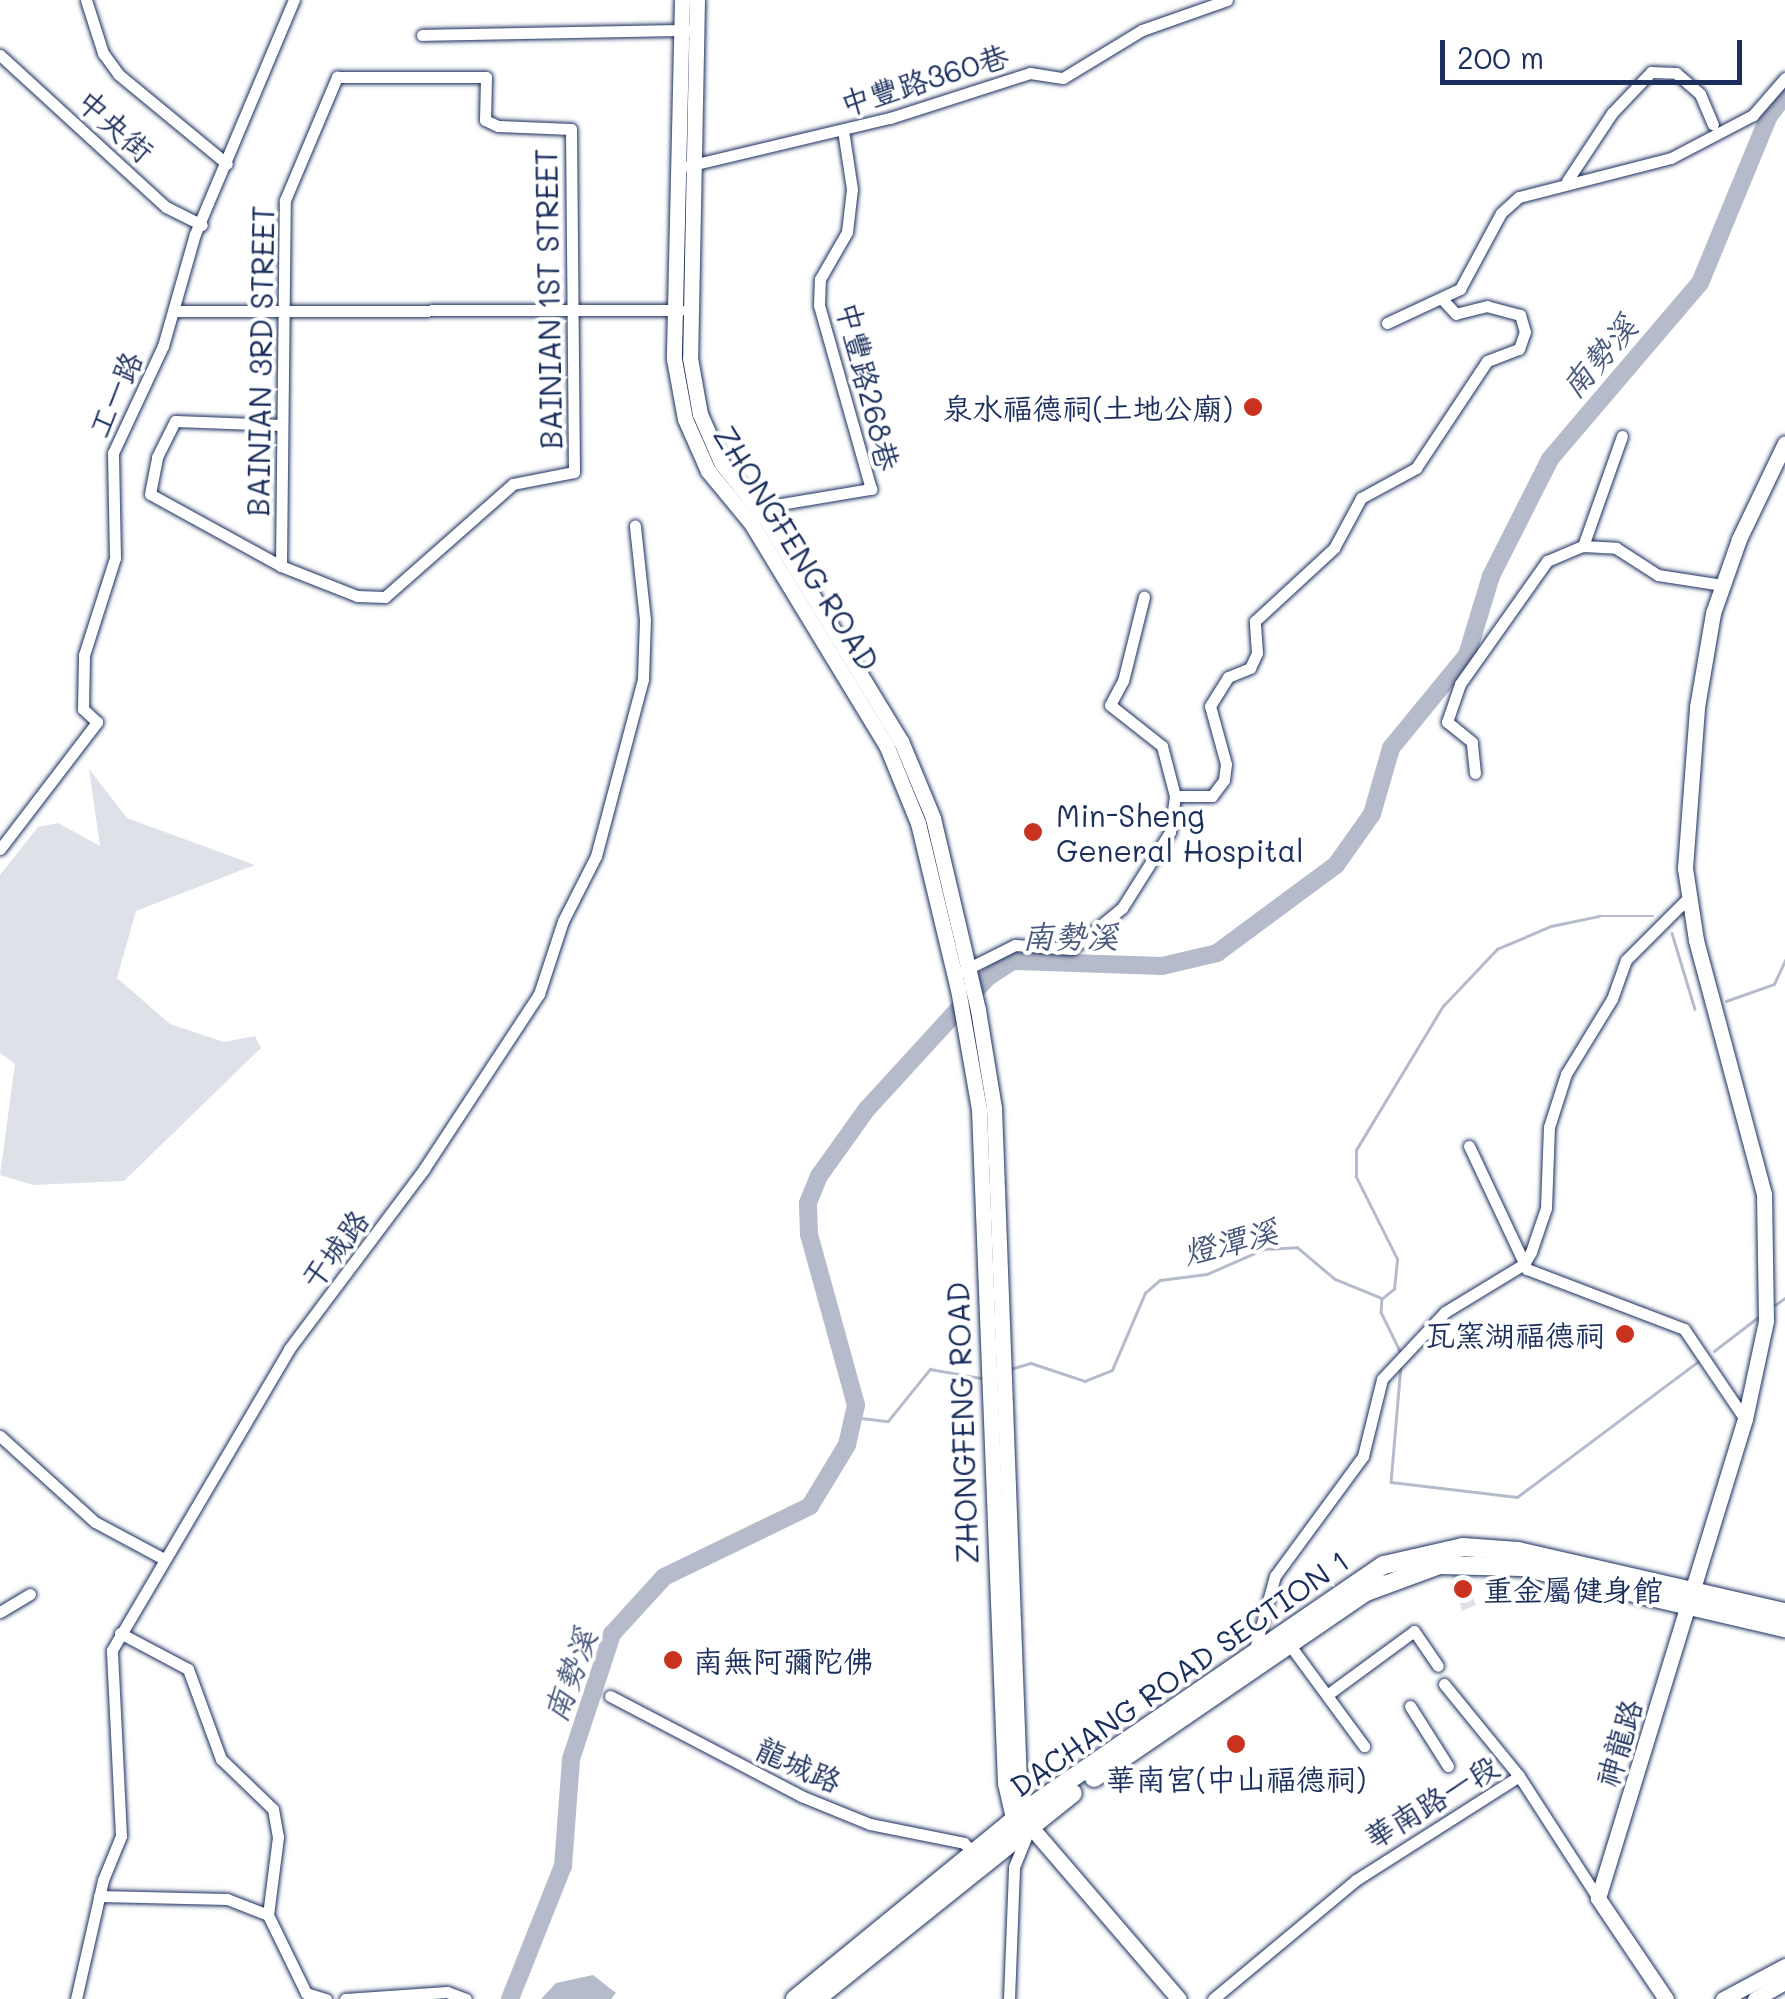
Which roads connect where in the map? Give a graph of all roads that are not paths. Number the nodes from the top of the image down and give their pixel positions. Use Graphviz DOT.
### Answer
graph roads {
  1 [pos="86,0"];
  2 [pos="294,0"];
  3 [pos="682,0"];
  4 [pos="697,0"];
  5 [pos="1228,0"];
  6 [pos="689,30"];
  7 [pos="422,35"];
  8 [pos="0,55"];
  9 [pos="1785,78"];
  10 [pos="1713,124"];
  11 [pos="571,128"];
  12 [pos="843,130"];
  13 [pos="228,164"];
  14 [pos="686,166"];
  15 [pos="1568,181"];
  16 [pos="202,225"];
  17 [pos="1444,300"];
  18 [pos="174,310"];
  19 [pos="286,310"];
  20 [pos="574,310"];
  21 [pos="683,310"];
  22 [pos="1387,323"];
  23 [pos="282,425"];
  24 [pos="1622,436"];
  25 [pos="1785,443"];
  26 [pos="757,508"];
  27 [pos="635,526"];
  28 [pos="1583,546"];
  29 [pos="281,566"];
  30 [pos="1722,584"];
  31 [pos="1144,597"];
  32 [pos="1475,773"];
  33 [pos="1174,796"];
  34 [pos="0,849"];
  35 [pos="1688,898"];
  36 [pos="963,978"];
  37 [pos="1469,1146"];
  38 [pos="1526,1261"];
  39 [pos="993,1290"];
  40 [pos="1745,1419"];
  41 [pos="0,1436"];
  42 [pos="164,1560"];
  43 [pos="30,1594"];
  44 [pos="1690,1598"];
  45 [pos="0,1612"];
  46 [pos="1785,1612"];
  47 [pos="1785,1628"];
  48 [pos="120,1632"];
  49 [pos="1289,1644"];
  50 [pos="1254,1652"];
  51 [pos="1438,1666"];
  52 [pos="1444,1684"];
  53 [pos="1327,1695"];
  54 [pos="610,1696"];
  55 [pos="1410,1706"];
  56 [pos="1364,1746"];
  57 [pos="1448,1766"];
  58 [pos="1519,1776"];
  59 [pos="1024,1819"];
  60 [pos="976,1855"];
  61 [pos="99,1896"];
  62 [pos="1598,1898"];
  63 [pos="268,1915"];
  64 [pos="1785,1966"];
  65 [pos="1785,1982"];
  66 [pos="76,1999"];
  67 [pos="326,1999"];
  68 [pos="344,1999"];
  69 [pos="466,1999"];
  70 [pos="795,1999"];
  71 [pos="816,1999"];
  72 [pos="1009,1999"];
  73 [pos="1179,1999"];
  74 [pos="1213,1999"];
  75 [pos="1666,1999"];
  76 [pos="1722,1999"];
  77 [pos="1755,1999"];
  1 -- 13 [label="street"];
  2 -- 13 [label="street, 工一路"];
  3 -- 6 [label="main road, ZHONGFENG ROAD"];
  4 -- 6 [label="main road, ZHONGFENG ROAD"];
  5 -- 12 [label="street, 中豐路360巷"];
  6 -- 7 [label="street"];
  6 -- 14 [label="main road, ZHONGFENG ROAD"];
  8 -- 16 [label="street, 中央街"];
  9 -- 15 [label="street"];
  10 -- 15 [label="street"];
  11 -- 19 [label="street, BAINIAN 3RD STREET"];
  11 -- 20 [label="street, BAINIAN 1ST STREET"];
  12 -- 14 [label="street, 中豐路360巷"];
  12 -- 26 [label="street, 中豐路268巷"];
  13 -- 16 [label="street, 工一路"];
  14 -- 21 [label="main road, ZHONGFENG ROAD"];
  15 -- 17 [label="street"];
  16 -- 18 [label="street, 工一路"];
  17 -- 22 [label="street"];
  17 -- 33 [label="street"];
  18 -- 19 [label="street"];
  18 -- 34 [label="street, 工一路"];
  19 -- 20 [label="street"];
  19 -- 23 [label="street, BAINIAN 3RD STREET"];
  20 -- 21 [label="street"];
  20 -- 29 [label="street, BAINIAN 1ST STREET"];
  21 -- 26 [label="main road, ZHONGFENG ROAD"];
  21 -- 36 [label="main road, ZHONGFENG ROAD"];
  23 -- 29 [label="street, BAINIAN 3RD STREET"];
  23 -- 29 [label="street"];
  24 -- 28 [label="street"];
  25 -- 30 [label="main road, 神龍路"];
  26 -- 36 [label="main road, ZHONGFENG ROAD"];
  27 -- 42 [label="street, 干城路"];
  28 -- 30 [label="street"];
  28 -- 32 [label="street"];
  30 -- 35 [label="main road, 神龍路"];
  31 -- 33 [label="street"];
  33 -- 36 [label="street"];
  35 -- 38 [label="street"];
  35 -- 40 [label="main road, 神龍路"];
  36 -- 39 [label="main road, ZHONGFENG ROAD"];
  36 -- 39 [label="main road, ZHONGFENG ROAD"];
  37 -- 38 [label="street"];
  38 -- 40 [label="street"];
  38 -- 50 [label="street"];
  39 -- 59 [label="main road, ZHONGFENG ROAD"];
  40 -- 44 [label="main road, 神龍路"];
  41 -- 42 [label="street"];
  42 -- 48 [label="street, 干城路"];
  43 -- 45 [label="street"];
  44 -- 46 [label="main road, DACHANG ROAD SECTION 1"];
  44 -- 47 [label="main road, DACHANG ROAD SECTION 1"];
  44 -- 49 [label="main road, DACHANG ROAD SECTION 1"];
  44 -- 50 [label="main road, DACHANG ROAD SECTION 1"];
  44 -- 62 [label="main road, 神龍路"];
  48 -- 61 [label="street, 干城路"];
  48 -- 63 [label="street"];
  49 -- 53 [label="street"];
  49 -- 59 [label="main road, DACHANG ROAD SECTION 1"];
  50 -- 59 [label="main road, DACHANG ROAD SECTION 1"];
  51 -- 53 [label="street"];
  52 -- 58 [label="street"];
  53 -- 56 [label="street"];
  54 -- 60 [label="street, 龍城路"];
  55 -- 57 [label="street"];
  58 -- 62 [label="street, 華南路一段"];
  58 -- 74 [label="street, 華南路一段"];
  59 -- 60 [label="main road"];
  59 -- 71 [label="main road"];
  59 -- 72 [label="street"];
  59 -- 73 [label="main road"];
  60 -- 70 [label="main road"];
  61 -- 63 [label="street"];
  61 -- 66 [label="street, 干城路"];
  62 -- 75 [label="main road, 華南路一段"];
  63 -- 67 [label="street"];
  64 -- 76 [label="main road"];
  65 -- 77 [label="main road"];
  68 -- 69 [label="street"];
}
